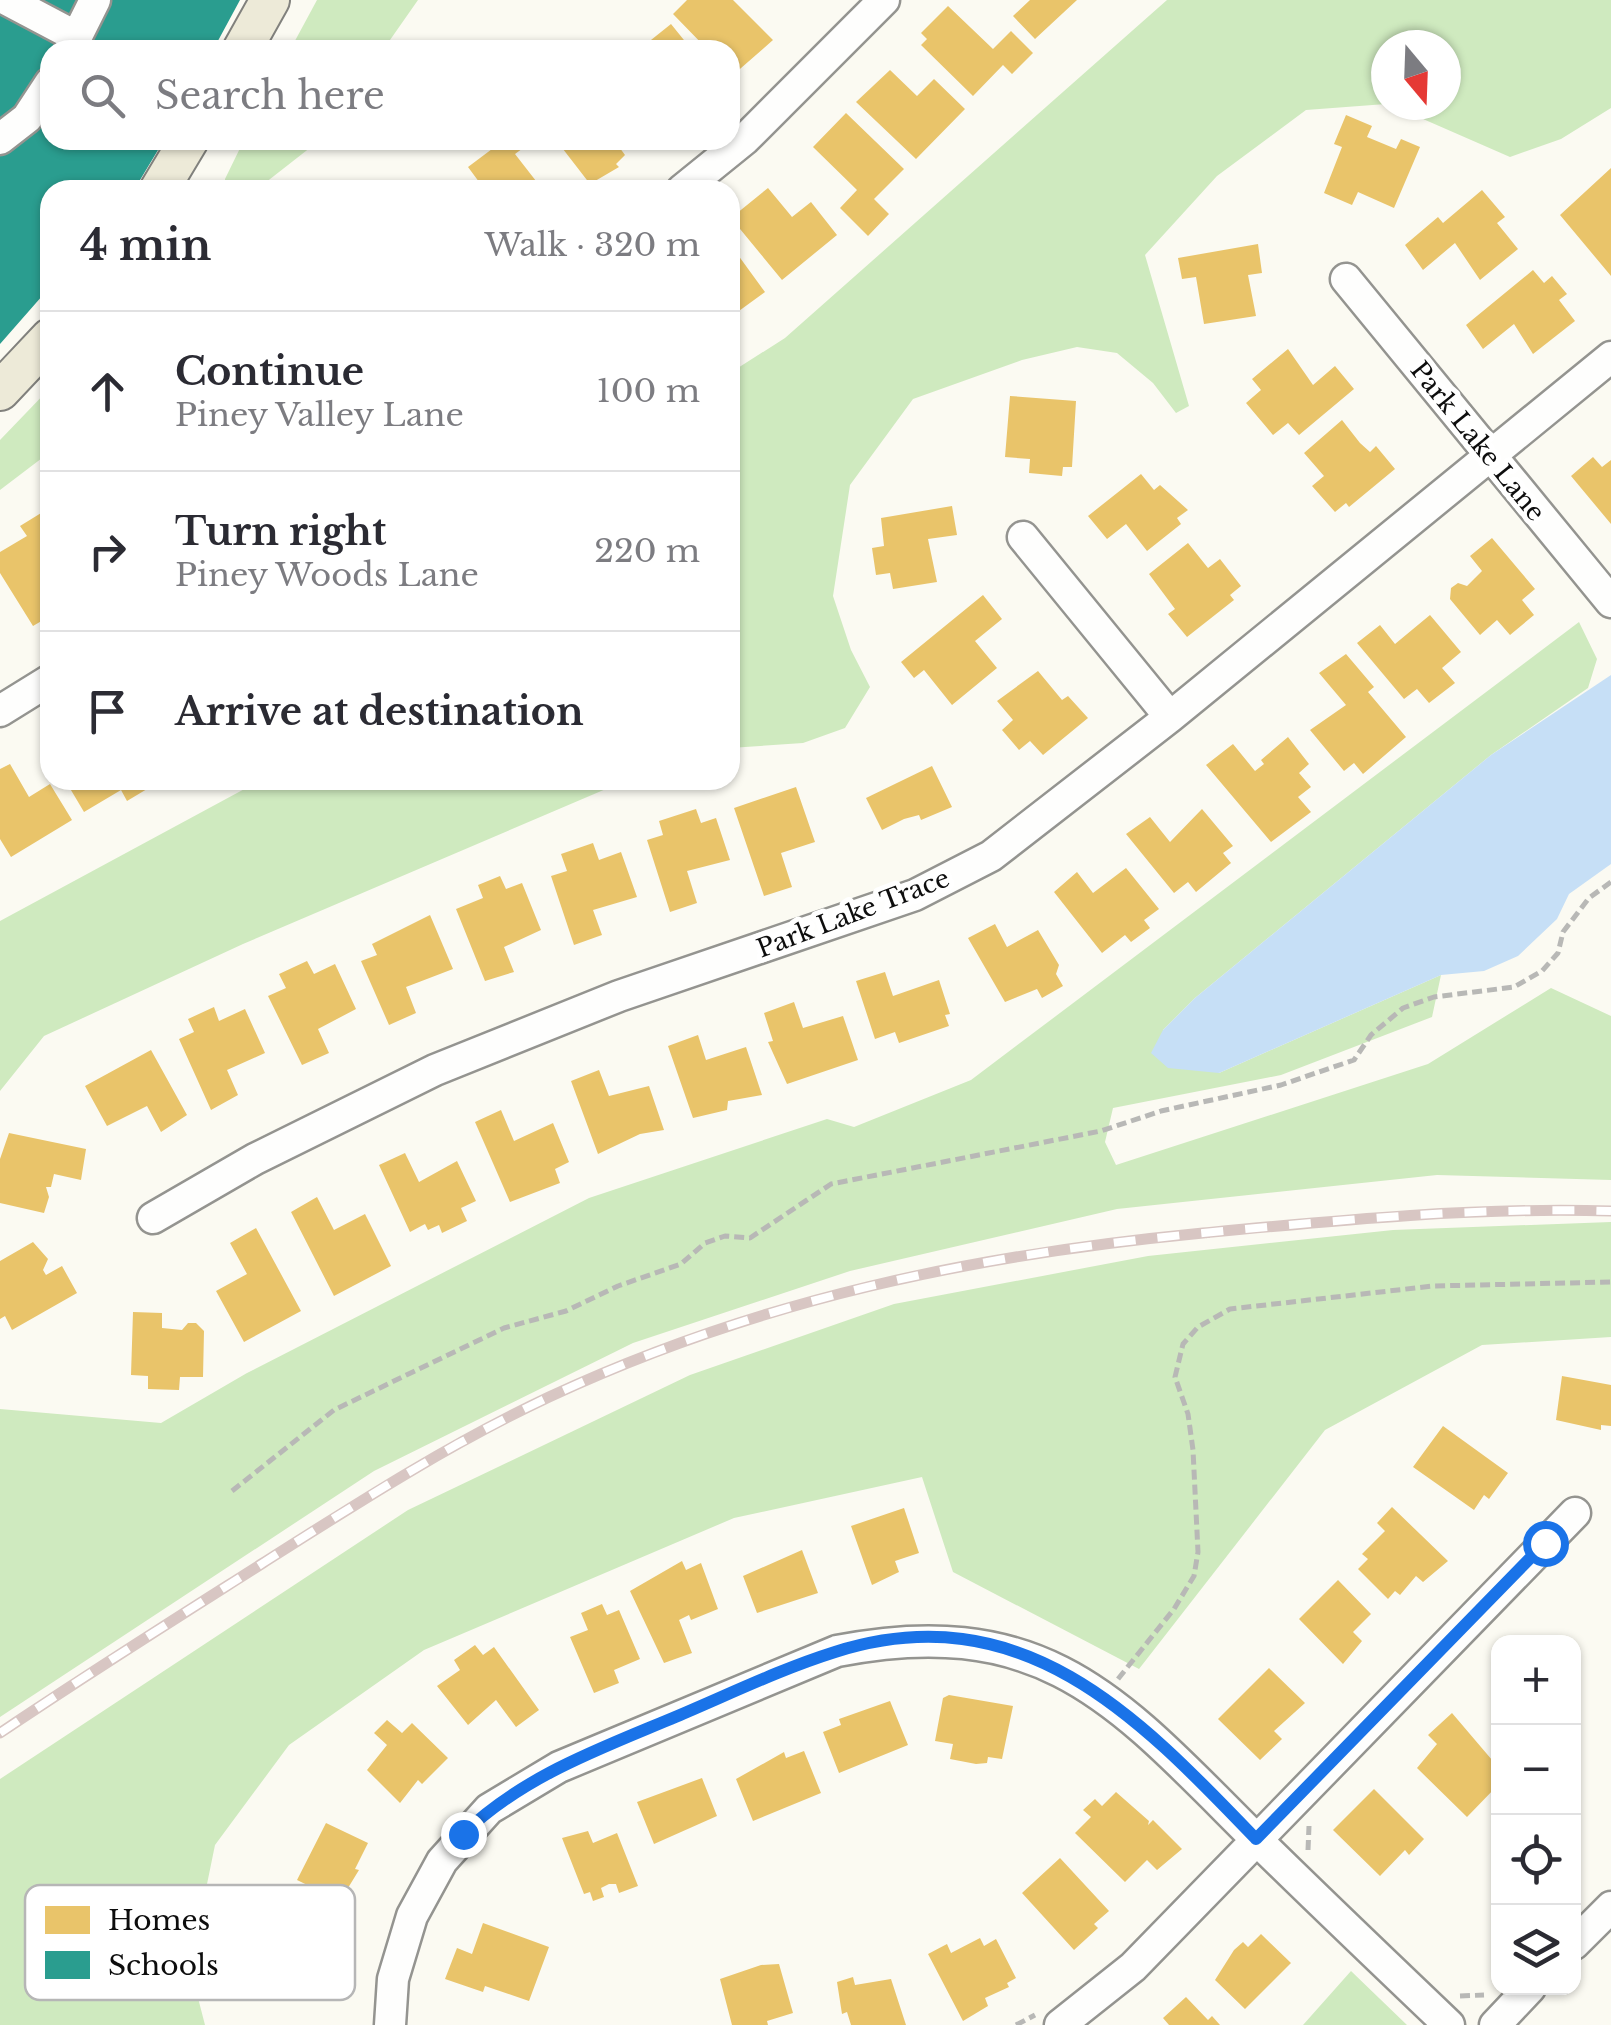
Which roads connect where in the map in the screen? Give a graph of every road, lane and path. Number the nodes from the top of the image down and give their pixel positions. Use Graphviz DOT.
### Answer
graph roads {
  1 [pos="7,0"];
  2 [pos="95,0"];
  3 [pos="270,0"];
  4 [pos="884,0"];
  5 [pos="68,40"];
  6 [pos="75,40"];
  7 [pos="248,40"];
  8 [pos="40,98"];
  9 [pos="0,139"];
  10 [pos="740,143"];
  11 [pos="183,150"];
  12 [pos="731,150"];
  13 [pos="165,180"];
  14 [pos="694,180"];
  15 [pos="1346,279"];
  16 [pos="40,349"];
  17 [pos="1611,357"];
  18 [pos="0,391"];
  19 [pos="1490,456"];
  20 [pos="1023,537"];
  21 [pos="1611,602"];
  22 [pos="40,686"];
  23 [pos="0,711"];
  24 [pos="1170,717"];
  25 [pos="1611,882"];
  26 [pos="153,1218"];
  27 [pos="1611,1282"];
  28 [pos="232,1491"];
  29 [pos="1574,1514"];
  30 [pos="1105,1696"];
  31 [pos="1256,1839"];
  32 [pos="1611,1907"];
  33 [pos="1581,1937"];
  34 [pos="1523,1995"];
  35 [pos="1055,2015"];
  36 [pos="390,2025"];
  37 [pos="1016,2025"];
  38 [pos="1450,2025"];
  39 [pos="1495,2025"];
  1 -- 5 [label="street"];
  2 -- 6 [label="street"];
  3 -- 7 [label="main road"];
  4 -- 10 [label="street"];
  8 -- 9 [label="street"];
  11 -- 13 [label="main road"];
  12 -- 14 [label="street"];
  15 -- 19 [label="street, Park Lake Lane"];
  16 -- 18 [label="main road"];
  17 -- 19 [label="street, Park Lake Trace"];
  19 -- 21 [label="street, Park Lake Lane"];
  19 -- 24 [label="street, Park Lake Trace"];
  20 -- 24 [label="street"];
  22 -- 23 [label="street"];
  24 -- 26 [label="street, Park Lake Trace"];
  25 -- 28 [label="path"];
  27 -- 30 [label="path"];
  29 -- 31 [label="street"];
  30 -- 31 [label="street"];
  30 -- 36 [label="street"];
  31 -- 35 [label="street"];
  31 -- 38 [label="street"];
  32 -- 33 [label="street"];
  34 -- 39 [label="street"];
  35 -- 37 [label="path"];
}
